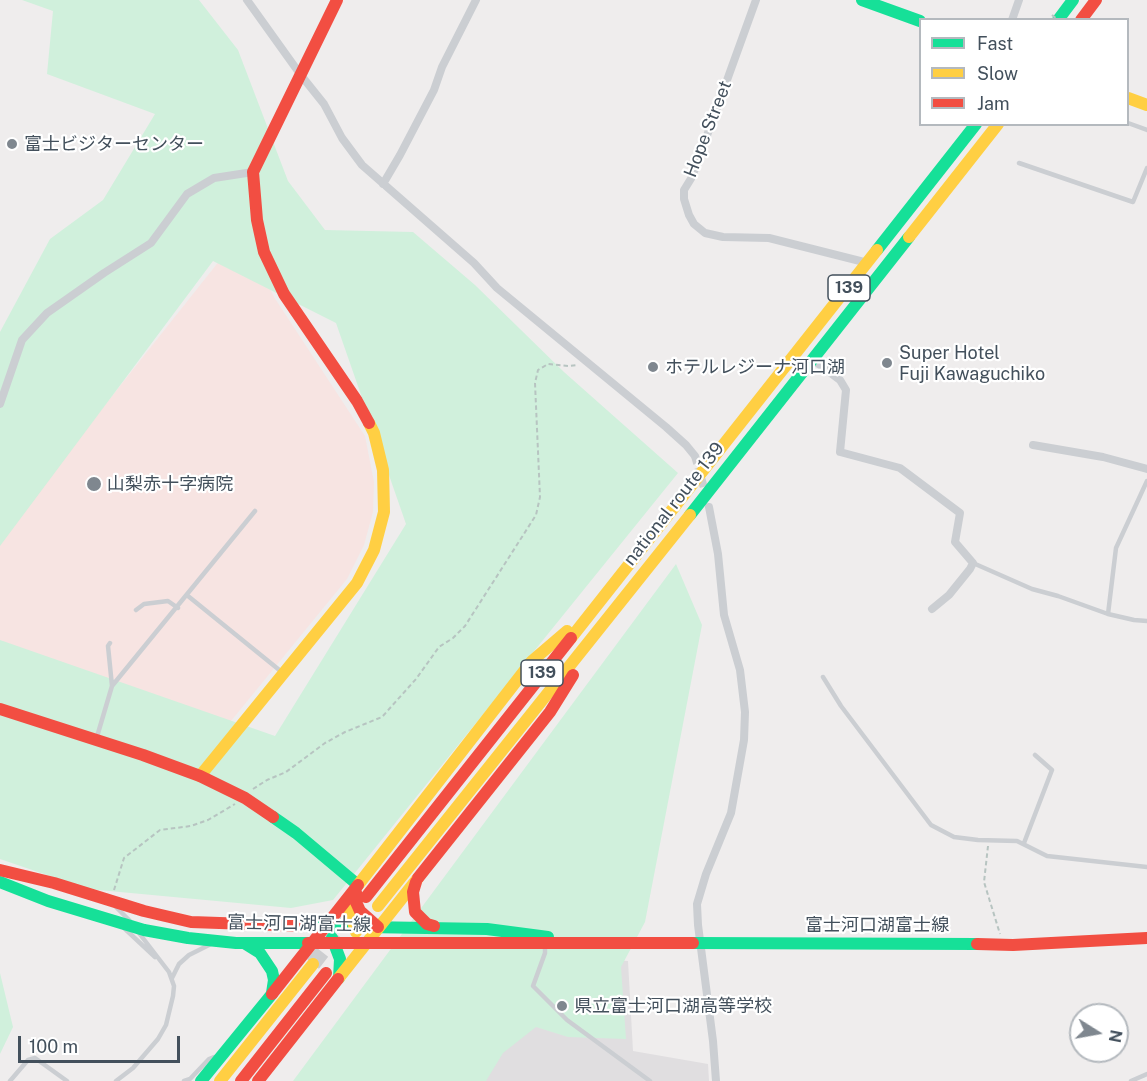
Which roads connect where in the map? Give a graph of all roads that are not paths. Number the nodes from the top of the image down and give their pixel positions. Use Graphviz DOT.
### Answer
graph roads {
  1 [pos="247,0"];
  2 [pos="337,0"];
  3 [pos="476,0"];
  4 [pos="756,0"];
  5 [pos="862,0"];
  6 [pos="1019,0"];
  7 [pos="1073,0"];
  8 [pos="1096,0"];
  9 [pos="886,4"];
  10 [pos="1013,18"];
  11 [pos="1056,18"];
  12 [pos="1082,18"];
  13 [pos="919,20"];
  14 [pos="300,74"];
  15 [pos="1129,98"];
  16 [pos="1147,105"];
  17 [pos="1129,123"];
  18 [pos="974,126"];
  19 [pos="996,126"];
  20 [pos="1147,130"];
  21 [pos="1019,163"];
  22 [pos="1147,168"];
  23 [pos="254,172"];
  24 [pos="383,184"];
  25 [pos="868,263"];
  26 [pos="812,359"];
  27 [pos="0,404"];
  28 [pos="1033,445"];
  29 [pos="695,456"];
  30 [pos="1147,469"];
  31 [pos="1147,481"];
  32 [pos="709,507"];
  33 [pos="255,511"];
  34 [pos="973,563"];
  35 [pos="188,596"];
  36 [pos="594,607"];
  37 [pos="178,608"];
  38 [pos="932,609"];
  39 [pos="136,610"];
  40 [pos="1108,614"];
  41 [pos="608,619"];
  42 [pos="1147,621"];
  43 [pos="110,643"];
  44 [pos="283,674"];
  45 [pos="823,677"];
  46 [pos="112,686"];
  47 [pos="0,708"];
  48 [pos="96,740"];
  49 [pos="1035,755"];
  50 [pos="200,776"];
  51 [pos="1024,843"];
  52 [pos="1147,867"];
  53 [pos="0,870"];
  54 [pos="418,878"];
  55 [pos="0,882"];
  56 [pos="358,885"];
  57 [pos="366,897"];
  58 [pos="111,901"];
  59 [pos="378,906"];
  60 [pos="117,922"];
  61 [pos="326,926"];
  62 [pos="353,927"];
  63 [pos="378,927"];
  64 [pos="136,928"];
  65 [pos="440,928"];
  66 [pos="1147,938"];
  67 [pos="545,940"];
  68 [pos="219,942"];
  69 [pos="244,943"];
  70 [pos="312,943"];
  71 [pos="335,943"];
  72 [pos="700,943"];
  73 [pos="366,944"];
  74 [pos="313,964"];
  75 [pos="164,965"];
  76 [pos="326,973"];
  77 [pos="172,978"];
  78 [pos="339,979"];
  79 [pos="272,994"];
  80 [pos="225,1052"];
  81 [pos="1147,1074"];
  82 [pos="10,1081"];
  83 [pos="67,1081"];
  84 [pos="116,1081"];
  85 [pos="184,1081"];
  86 [pos="201,1081"];
  87 [pos="220,1081"];
  88 [pos="241,1081"];
  89 [pos="258,1081"];
  90 [pos="650,1081"];
  91 [pos="716,1081"];
  92 [pos="1131,1081"];
  1 -- 14 [label="street"];
  2 -- 14 [label="main road"];
  3 -- 24 [label="street"];
  4 -- 25 [label="street, Hope Street"];
  5 -- 9 [label="main road"];
  6 -- 10 [label="street"];
  7 -- 11 [label="main road"];
  8 -- 12 [label="main road"];
  9 -- 13 [label="main road"];
  14 -- 23 [label="main road"];
  14 -- 24 [label="street"];
  15 -- 16 [label="main road"];
  17 -- 20 [label="lane"];
  18 -- 25 [label="main road, national route 139 / 139"];
  19 -- 26 [label="main road, national route 139 / 139"];
  21 -- 22 [label="lane"];
  23 -- 27 [label="street"];
  23 -- 44 [label="main road"];
  24 -- 29 [label="street"];
  25 -- 36 [label="main road, national route 139 / 139"];
  26 -- 34 [label="street"];
  26 -- 41 [label="main road, national route 139 / 139"];
  28 -- 30 [label="street"];
  31 -- 40 [label="lane"];
  32 -- 72 [label="street"];
  33 -- 35 [label="lane"];
  34 -- 38 [label="street"];
  34 -- 40 [label="lane"];
  35 -- 37 [label="lane"];
  35 -- 44 [label="lane"];
  36 -- 56 [label="main road"];
  36 -- 57 [label="main road, national route 139 / 139"];
  37 -- 39 [label="lane"];
  37 -- 46 [label="lane"];
  40 -- 42 [label="lane"];
  41 -- 54 [label="main road"];
  41 -- 59 [label="main road, national route 139 / 139"];
  43 -- 46 [label="lane"];
  44 -- 50 [label="main road"];
  45 -- 51 [label="lane"];
  46 -- 48 [label="lane"];
  47 -- 48 [label="main road"];
  48 -- 50 [label="main road"];
  49 -- 51 [label="lane"];
  50 -- 56 [label="main road"];
  51 -- 52 [label="lane"];
  53 -- 58 [label="main road, 富士河口湖富士線"];
  54 -- 63 [label="main road"];
  54 -- 65 [label="main road"];
  55 -- 60 [label="main road, 富士河口湖富士線"];
  56 -- 61 [label="main road"];
  56 -- 62 [label="main road"];
  56 -- 63 [label="main road"];
  58 -- 61 [label="main road, 富士河口湖富士線"];
  58 -- 64 [label="lane"];
  60 -- 64 [label="main road, 富士河口湖富士線"];
  60 -- 75 [label="lane"];
  61 -- 62 [label="main road, 富士河口湖富士線"];
  61 -- 70 [label="main road"];
  61 -- 71 [label="main road"];
  62 -- 63 [label="main road, 富士河口湖富士線"];
  62 -- 73 [label="main road"];
  63 -- 65 [label="main road, 富士河口湖富士線"];
  63 -- 73 [label="main road"];
  64 -- 68 [label="main road, 富士河口湖富士線"];
  64 -- 75 [label="lane"];
  65 -- 67 [label="main road, 富士河口湖富士線"];
  66 -- 72 [label="main road, 富士河口湖富士線"];
  67 -- 72 [label="main road, 富士河口湖富士線"];
  67 -- 73 [label="main road, 富士河口湖富士線"];
  67 -- 90 [label="lane"];
  68 -- 69 [label="main road, 富士河口湖富士線"];
  68 -- 77 [label="lane"];
  69 -- 70 [label="main road, 富士河口湖富士線"];
  69 -- 79 [label="main road"];
  70 -- 71 [label="main road, 富士河口湖富士線"];
  70 -- 79 [label="main road"];
  71 -- 73 [label="main road, 富士河口湖富士線"];
  71 -- 78 [label="main road"];
  72 -- 91 [label="street"];
  73 -- 78 [label="main road"];
  74 -- 87 [label="main road"];
  75 -- 77 [label="lane"];
  76 -- 88 [label="main road"];
  77 -- 84 [label="lane"];
  78 -- 89 [label="main road"];
  79 -- 80 [label="main road"];
  80 -- 85 [label="lane"];
  80 -- 86 [label="main road"];
  81 -- 92 [label="lane"];
  82 -- 83 [label="lane"];
}
